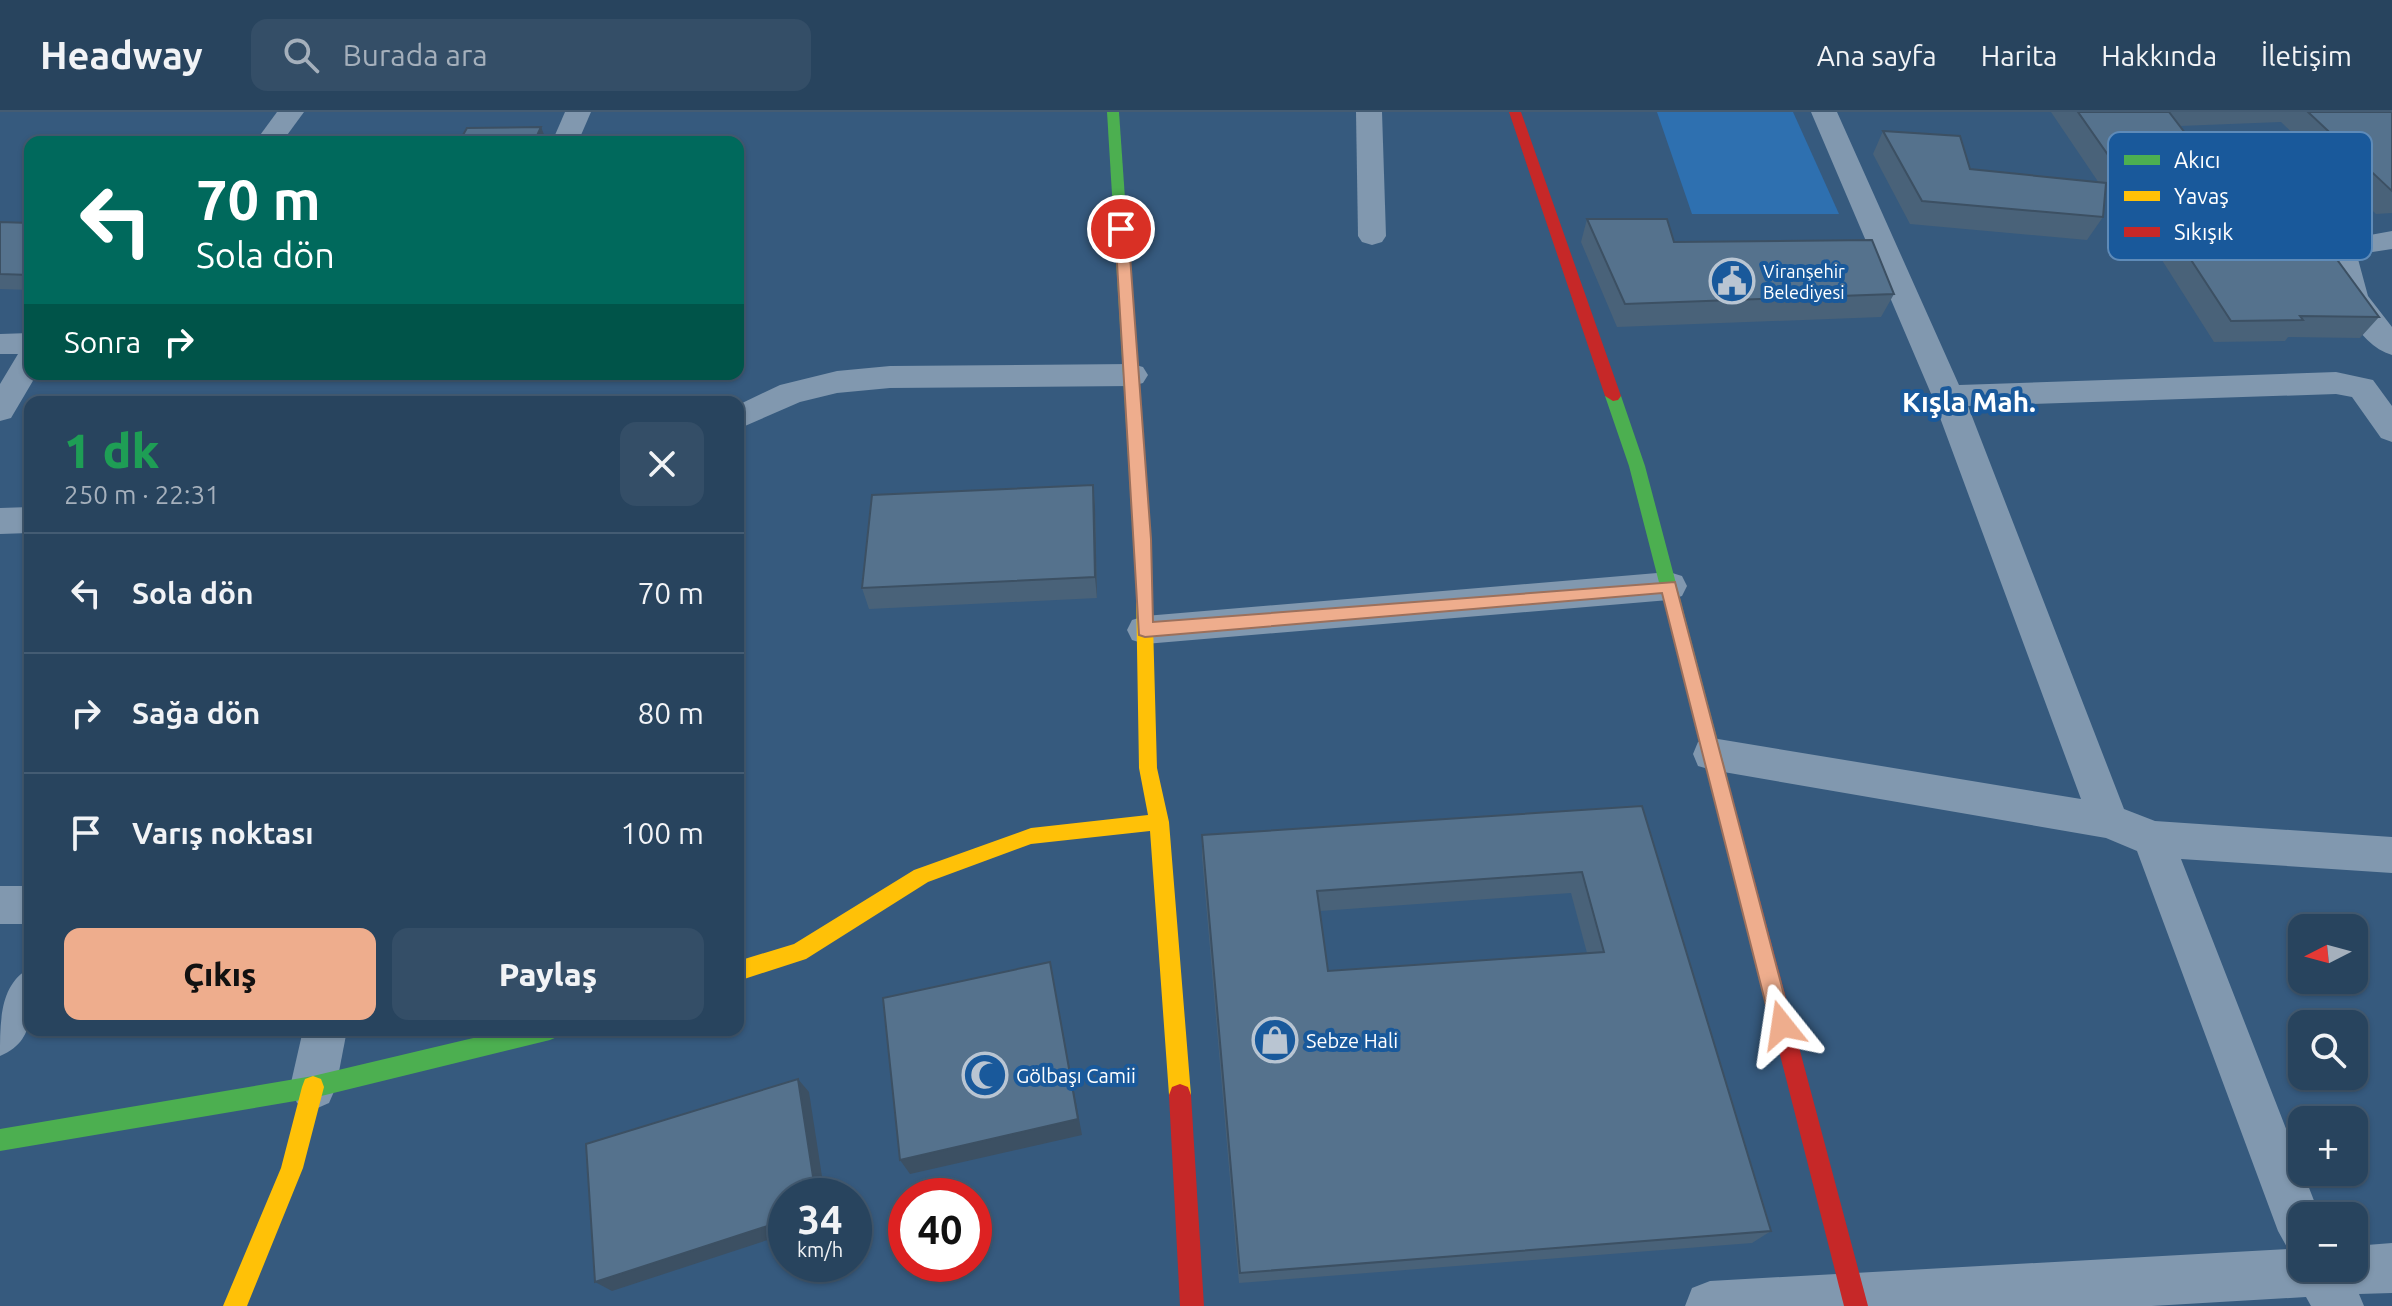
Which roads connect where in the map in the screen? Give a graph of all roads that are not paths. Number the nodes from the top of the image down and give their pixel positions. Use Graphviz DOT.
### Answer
graph roads {
  1 [pos="291,112"];
  2 [pos="578,112"];
  3 [pos="1113,112"];
  4 [pos="1369,112"];
  5 [pos="1515,112"];
  6 [pos="1824,112"];
  7 [pos="273,136"];
  8 [pos="568,136"];
  9 [pos="1372,236"];
  10 [pos="2392,240"];
  11 [pos="2372,243"];
  12 [pos="2343,260"];
  13 [pos="24,343"];
  14 [pos="0,344"];
  15 [pos="2392,345"];
  16 [pos="2392,364"];
  17 [pos="24,370"];
  18 [pos="1132,375"];
  19 [pos="2362,388"];
  20 [pos="1948,396"];
  21 [pos="0,410"];
  22 [pos="744,415"];
  23 [pos="2392,430"];
  24 [pos="24,520"];
  25 [pos="0,521"];
  26 [pos="1669,586"];
  27 [pos="1145,630"];
  28 [pos="1712,754"];
  29 [pos="2109,821"];
  30 [pos="1159,822"];
  31 [pos="2153,839"];
  32 [pos="2392,855"];
  33 [pos="0,905"];
  34 [pos="24,905"];
  35 [pos="744,969"];
  36 [pos="24,998"];
  37 [pos="0,1034"];
  38 [pos="324,1036"];
  39 [pos="525,1036"];
  40 [pos="313,1087"];
  41 [pos="0,1140"];
  42 [pos="2293,1202"];
  43 [pos="2368,1268"];
  44 [pos="2392,1268"];
  45 [pos="2288,1271"];
  46 [pos="1854,1301"];
  47 [pos="235,1306"];
  48 [pos="1192,1306"];
  49 [pos="1710,1306"];
  1 -- 7 [label="street"];
  2 -- 8 [label="street"];
  3 -- 18 [label="street"];
  4 -- 9 [label="street"];
  5 -- 26 [label="street"];
  6 -- 20 [label="street"];
  10 -- 11 [label="street"];
  12 -- 15 [label="street"];
  13 -- 14 [label="street"];
  16 -- 19 [label="street"];
  17 -- 21 [label="street"];
  18 -- 22 [label="street"];
  18 -- 27 [label="street"];
  19 -- 20 [label="street"];
  19 -- 23 [label="street"];
  20 -- 29 [label="street"];
  24 -- 25 [label="street"];
  26 -- 27 [label="street"];
  26 -- 28 [label="street"];
  27 -- 30 [label="street"];
  28 -- 29 [label="street"];
  28 -- 46 [label="street"];
  29 -- 31 [label="street"];
  30 -- 35 [label="street"];
  30 -- 48 [label="street"];
  31 -- 32 [label="street"];
  31 -- 42 [label="street"];
  33 -- 34 [label="street"];
  36 -- 37 [label="street"];
  38 -- 40 [label="street"];
  39 -- 40 [label="street"];
  40 -- 41 [label="street"];
  40 -- 47 [label="street"];
  43 -- 44 [label="street"];
  45 -- 46 [label="street"];
  46 -- 49 [label="street"];
}
